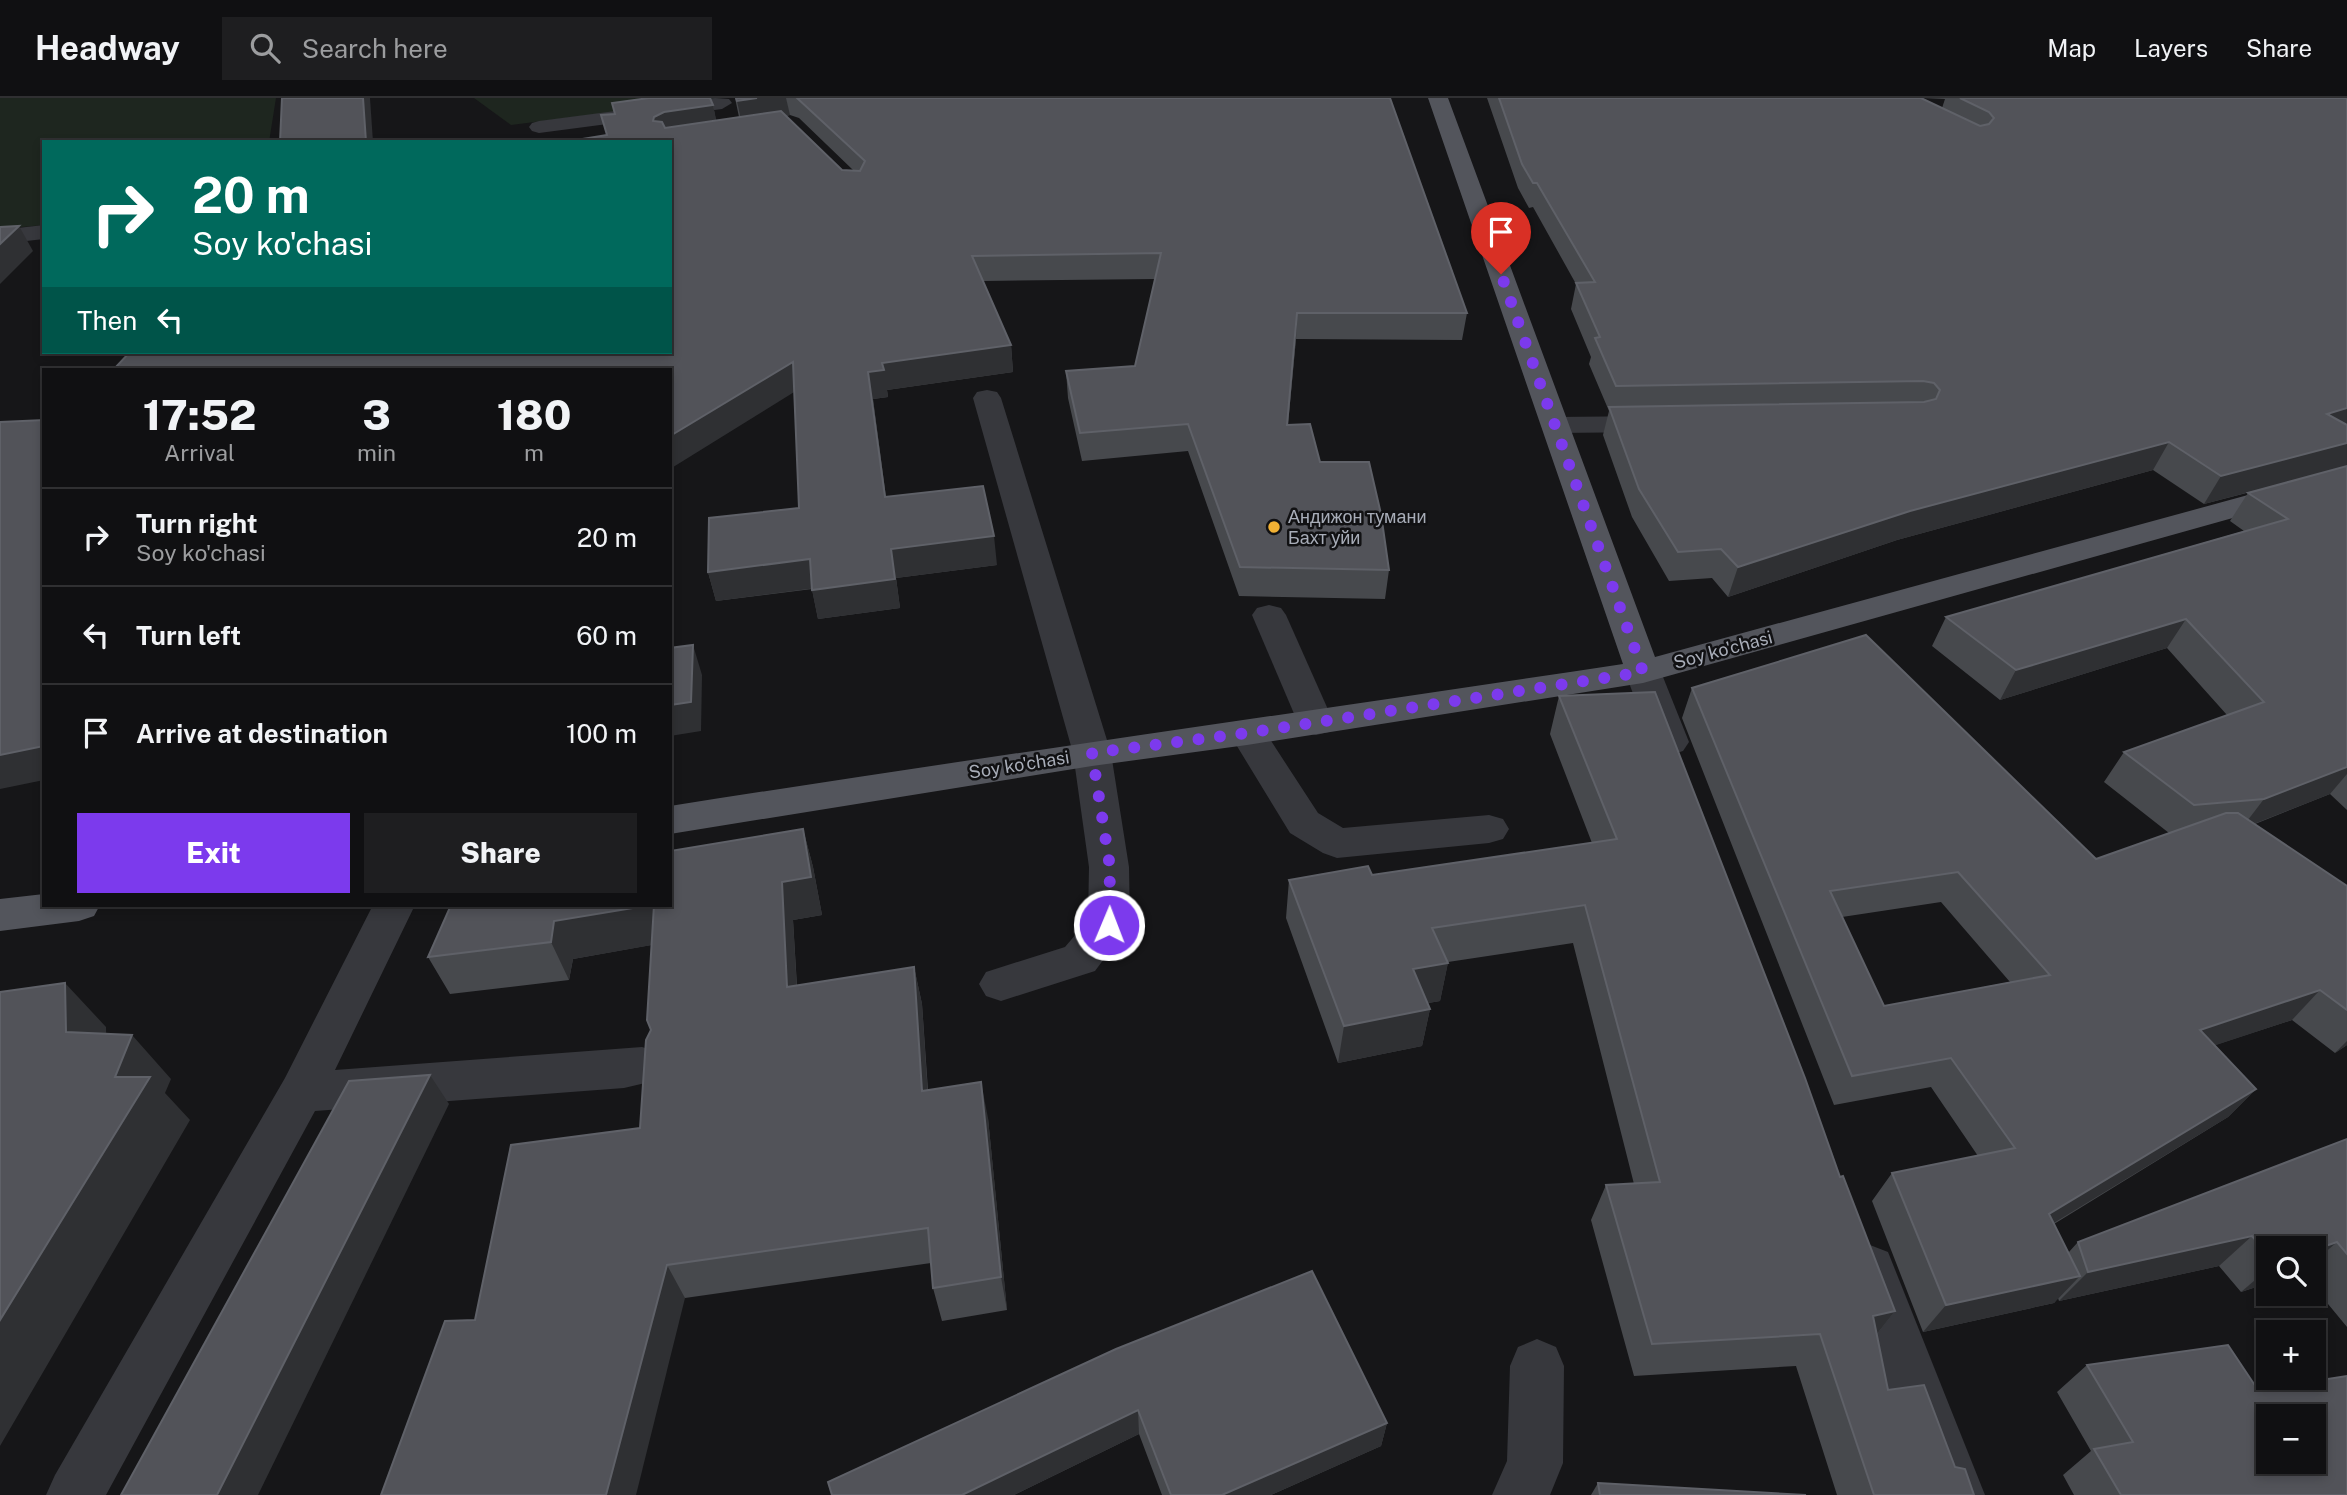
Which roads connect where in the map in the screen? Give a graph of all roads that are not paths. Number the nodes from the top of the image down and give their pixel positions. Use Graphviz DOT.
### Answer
graph roads {
  1 [pos="1438,98"];
  2 [pos="747,100"];
  3 [pos="722,103"];
  4 [pos="729,124"];
  5 [pos="539,127"];
  6 [pos="42,232"];
  7 [pos="0,237"];
  8 [pos="987,398"];
  9 [pos="1678,423"];
  10 [pos="1555,425"];
  11 [pos="2347,477"];
  12 [pos="1269,615"];
  13 [pos="1643,672"];
  14 [pos="1316,723"];
  15 [pos="1247,733"];
  16 [pos="1092,753"];
  17 [pos="1683,776"];
  18 [pos="672,820"];
  19 [pos="1489,829"];
  20 [pos="63,907"];
  21 [pos="393,907"];
  22 [pos="0,915"];
  23 [pos="1001,984"];
  24 [pos="642,1066"];
  25 [pos="301,1092"];
  26 [pos="1856,1234"];
  27 [pos="1537,1366"];
  28 [pos="75,1495"];
  29 [pos="1521,1495"];
  30 [pos="1956,1495"];
  1 -- 10 [label="main road"];
  2 -- 3 [label="street"];
  3 -- 4 [label="street"];
  3 -- 5 [label="street"];
  6 -- 7 [label="street"];
  8 -- 16 [label="street"];
  9 -- 10 [label="street"];
  10 -- 13 [label="main road"];
  11 -- 13 [label="main road, Soy ko'chasi"];
  12 -- 14 [label="street"];
  13 -- 14 [label="main road, Soy ko'chasi"];
  13 -- 17 [label="street"];
  14 -- 15 [label="main road, Soy ko'chasi"];
  15 -- 16 [label="main road, Soy ko'chasi"];
  15 -- 19 [label="street"];
  16 -- 18 [label="main road, Soy ko'chasi"];
  16 -- 23 [label="street"];
  20 -- 22 [label="main road"];
  21 -- 25 [label="street"];
  24 -- 25 [label="street"];
  25 -- 28 [label="street"];
  26 -- 30 [label="street"];
  27 -- 29 [label="street"];
}
